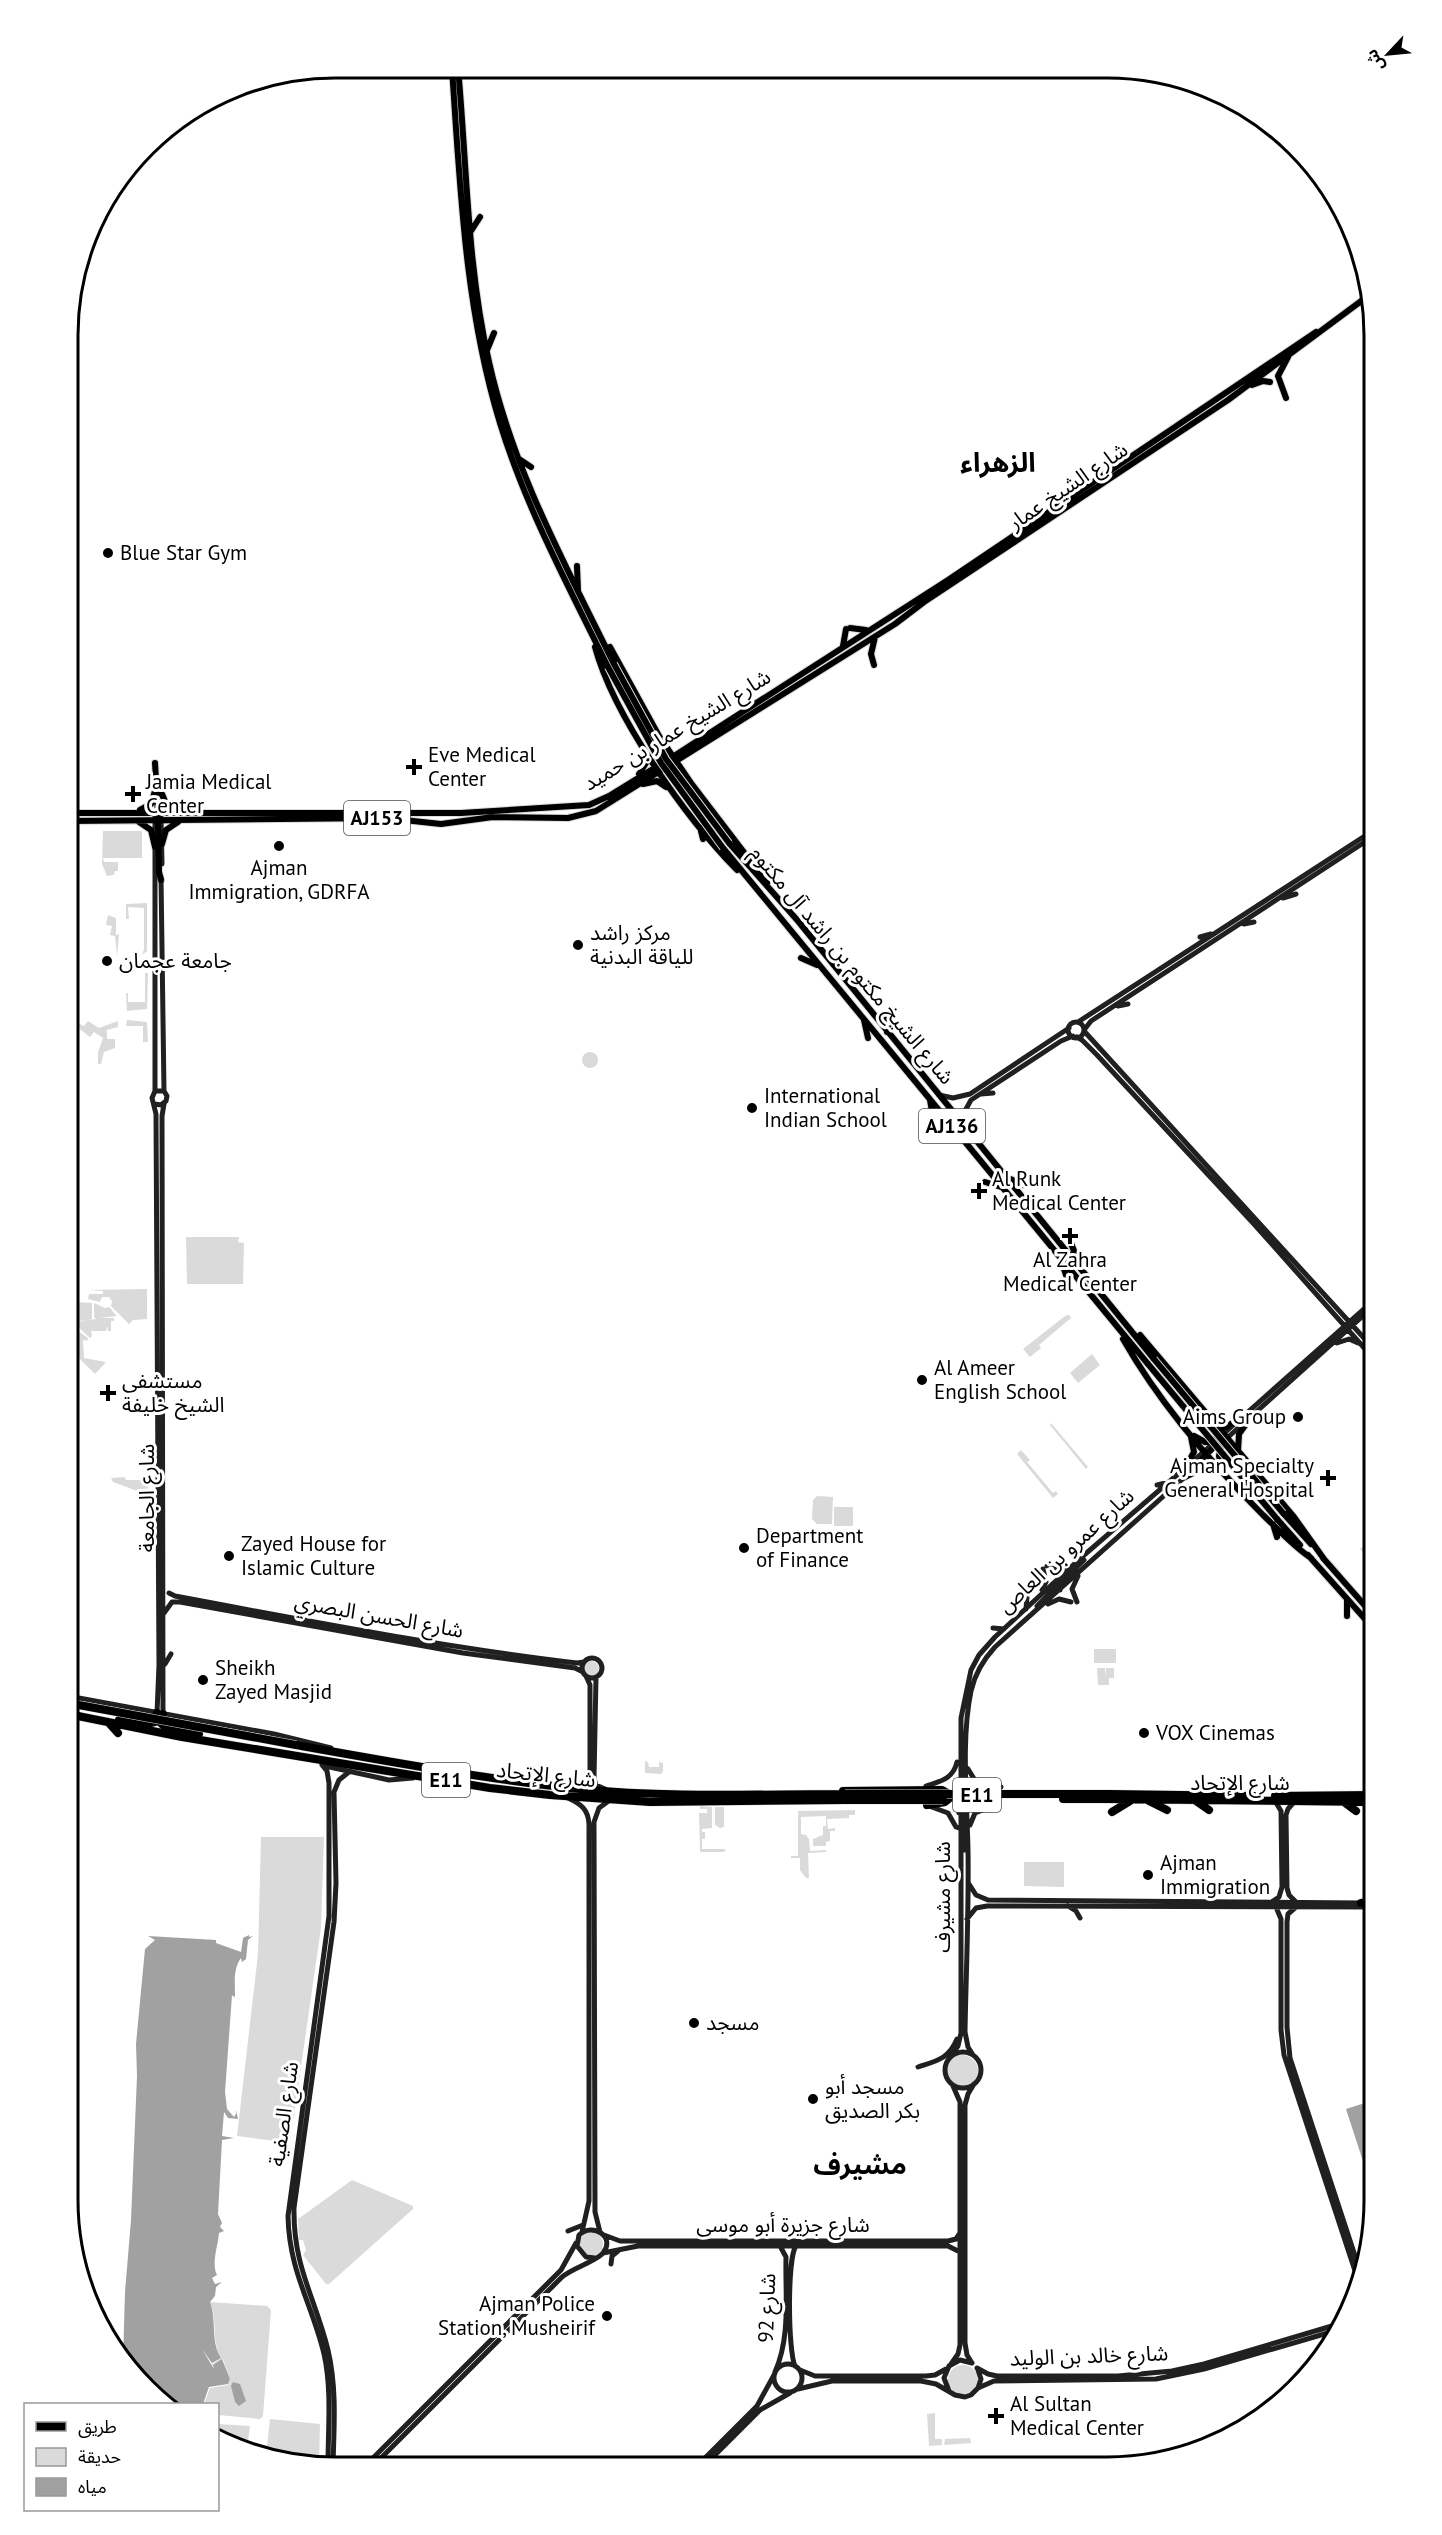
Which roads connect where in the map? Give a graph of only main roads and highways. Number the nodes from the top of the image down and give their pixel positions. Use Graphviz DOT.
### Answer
graph roads {
  1 [pos="453,78"];
  2 [pos="458,78"];
  3 [pos="458,113"];
  4 [pos="480,217"];
  5 [pos="471,231"];
  6 [pos="1361,299"];
  7 [pos="1361,299"];
  8 [pos="494,333"];
  9 [pos="486,350"];
  10 [pos="1288,356"];
  11 [pos="1270,382"];
  12 [pos="1246,387"];
  13 [pos="1286,398"];
  14 [pos="518,458"];
  15 [pos="531,467"];
  16 [pos="578,566"];
  17 [pos="948,580"];
  18 [pos="578,591"];
  19 [pos="596,627"];
  20 [pos="867,630"];
  21 [pos="592,635"];
  22 [pos="875,636"];
  23 [pos="843,646"];
  24 [pos="874,665"];
  25 [pos="611,666"];
  26 [pos="633,678"];
  27 [pos="633,689"];
  28 [pos="781,695"];
  29 [pos="659,735"];
  30 [pos="643,746"];
  31 [pos="667,746"];
  32 [pos="689,749"];
  33 [pos="155,763"];
  34 [pos="664,765"];
  35 [pos="633,784"];
  36 [pos="698,791"];
  37 [pos="679,800"];
  38 [pos="614,801"];
  39 [pos="624,802"];
  40 [pos="229,807"];
  41 [pos="338,807"];
  42 [pos="409,807"];
  43 [pos="473,807"];
  44 [pos="256,808"];
  45 [pos="302,808"];
  46 [pos="536,810"];
  47 [pos="78,812"];
  48 [pos="132,812"];
  49 [pos="184,813"];
  50 [pos="222,813"];
  51 [pos="348,813"];
  52 [pos="397,813"];
  53 [pos="457,813"];
  54 [pos="211,814"];
  55 [pos="265,816"];
  56 [pos="158,817"];
  57 [pos="512,817"];
  58 [pos="331,818"];
  59 [pos="486,818"];
  60 [pos="537,818"];
  61 [pos="555,818"];
  62 [pos="291,819"];
  63 [pos="181,820"];
  64 [pos="241,820"];
  65 [pos="78,821"];
  66 [pos="100,821"];
  67 [pos="133,821"];
  68 [pos="409,821"];
  69 [pos="460,822"];
  70 [pos="522,823"];
  71 [pos="343,824"];
  72 [pos="546,824"];
  73 [pos="248,825"];
  74 [pos="261,825"];
  75 [pos="473,826"];
  76 [pos="700,826"];
  77 [pos="420,828"];
  78 [pos="1364,837"];
  79 [pos="703,839"];
  80 [pos="737,843"];
  81 [pos="1364,843"];
  82 [pos="162,844"];
  83 [pos="726,846"];
  84 [pos="155,848"];
  85 [pos="1326,862"];
  86 [pos="1309,867"];
  87 [pos="154,872"];
  88 [pos="150,879"];
  89 [pos="161,880"];
  90 [pos="773,881"];
  91 [pos="765,883"];
  92 [pos="756,887"];
  93 [pos="1278,887"];
  94 [pos="1296,894"];
  95 [pos="1269,899"];
  96 [pos="1279,899"];
  97 [pos="151,904"];
  98 [pos="795,909"];
  99 [pos="155,910"];
  100 [pos="798,921"];
  101 [pos="1254,922"];
  102 [pos="1239,925"];
  103 [pos="1219,932"];
  104 [pos="1200,937"];
  105 [pos="1218,939"];
  106 [pos="162,949"];
  107 [pos="1209,951"];
  108 [pos="167,958"];
  109 [pos="801,958"];
  110 [pos="824,969"];
  111 [pos="155,976"];
  112 [pos="1141,977"];
  113 [pos="151,985"];
  114 [pos="849,986"];
  115 [pos="1133,987"];
  116 [pos="864,995"];
  117 [pos="1103,1002"];
  118 [pos="1128,1004"];
  119 [pos="1112,1005"];
  120 [pos="862,1017"];
  121 [pos="886,1018"];
  122 [pos="1077,1022"];
  123 [pos="1069,1028"];
  124 [pos="1084,1031"];
  125 [pos="887,1032"];
  126 [pos="168,1037"];
  127 [pos="1075,1037"];
  128 [pos="151,1038"];
  129 [pos="868,1038"];
  130 [pos="1050,1042"];
  131 [pos="156,1045"];
  132 [pos="1037,1045"];
  133 [pos="162,1050"];
  134 [pos="1041,1055"];
  135 [pos="1036,1065"];
  136 [pos="993,1073"];
  137 [pos="987,1083"];
  138 [pos="155,1091"];
  139 [pos="164,1091"];
  140 [pos="993,1093"];
  141 [pos="937,1094"];
  142 [pos="980,1095"];
  143 [pos="964,1096"];
  144 [pos="928,1097"];
  145 [pos="971,1100"];
  146 [pos="165,1103"];
  147 [pos="155,1104"];
  148 [pos="933,1117"];
  149 [pos="156,1126"];
  150 [pos="151,1135"];
  151 [pos="972,1135"];
  152 [pos="1195,1160"];
  153 [pos="1212,1172"];
  154 [pos="1007,1177"];
  155 [pos="168,1181"];
  156 [pos="1214,1181"];
  157 [pos="985,1182"];
  158 [pos="151,1185"];
  159 [pos="1024,1185"];
  160 [pos="163,1188"];
  161 [pos="1004,1189"];
  162 [pos="1228,1189"];
  163 [pos="156,1191"];
  164 [pos="163,1209"];
  165 [pos="168,1216"];
  166 [pos="168,1237"];
  167 [pos="1070,1241"];
  168 [pos="156,1242"];
  169 [pos="163,1246"];
  170 [pos="152,1249"];
  171 [pos="156,1260"];
  172 [pos="1061,1260"];
  173 [pos="1081,1269"];
  174 [pos="1067,1278"];
  175 [pos="163,1280"];
  176 [pos="152,1285"];
  177 [pos="157,1293"];
  178 [pos="1112,1305"];
  179 [pos="1364,1311"];
  180 [pos="1364,1313"];
  181 [pos="168,1315"];
  182 [pos="1340,1316"];
  183 [pos="1359,1317"];
  184 [pos="1114,1323"];
  185 [pos="163,1325"];
  186 [pos="1349,1325"];
  187 [pos="1336,1334"];
  188 [pos="1364,1338"];
  189 [pos="1364,1346"];
  190 [pos="163,1348"];
  191 [pos="1364,1348"];
  192 [pos="1323,1352"];
  193 [pos="168,1354"];
  194 [pos="157,1383"];
  195 [pos="152,1392"];
  196 [pos="1172,1409"];
  197 [pos="1183,1414"];
  198 [pos="1249,1415"];
  199 [pos="1212,1421"];
  200 [pos="1216,1430"];
  201 [pos="1190,1432"];
  202 [pos="1205,1442"];
  203 [pos="1219,1443"];
  204 [pos="1238,1452"];
  205 [pos="1205,1453"];
  206 [pos="164,1468"];
  207 [pos="1183,1474"];
  208 [pos="169,1475"];
  209 [pos="1225,1475"];
  210 [pos="1252,1475"];
  211 [pos="158,1476"];
  212 [pos="1171,1481"];
  213 [pos="1263,1481"];
  214 [pos="1157,1485"];
  215 [pos="1240,1485"];
  216 [pos="164,1493"];
  217 [pos="1249,1500"];
  218 [pos="152,1510"];
  219 [pos="158,1514"];
  220 [pos="1275,1521"];
  221 [pos="158,1526"];
  222 [pos="169,1529"];
  223 [pos="153,1533"];
  224 [pos="164,1536"];
  225 [pos="1277,1537"];
  226 [pos="1094,1548"];
  227 [pos="1083,1556"];
  228 [pos="1324,1559"];
  229 [pos="1089,1563"];
  230 [pos="161,1573"];
  231 [pos="153,1580"];
  232 [pos="1058,1580"];
  233 [pos="1060,1590"];
  234 [pos="1027,1597"];
  235 [pos="153,1598"];
  236 [pos="1346,1599"];
  237 [pos="180,1600"];
  238 [pos="1035,1601"];
  239 [pos="1364,1605"];
  240 [pos="159,1607"];
  241 [pos="1026,1609"];
  242 [pos="164,1613"];
  243 [pos="1030,1616"];
  244 [pos="1347,1616"];
  245 [pos="1364,1618"];
  246 [pos="1024,1620"];
  247 [pos="993,1628"];
  248 [pos="1004,1629"];
  249 [pos="419,1642"];
  250 [pos="171,1654"];
  251 [pos="584,1662"];
  252 [pos="981,1664"];
  253 [pos="164,1665"];
  254 [pos="974,1665"];
  255 [pos="584,1674"];
  256 [pos="596,1677"];
  257 [pos="164,1690"];
  258 [pos="158,1697"];
  259 [pos="78,1698"];
  260 [pos="78,1704"];
  261 [pos="78,1710"];
  262 [pos="137,1710"];
  263 [pos="146,1710"];
  264 [pos="160,1713"];
  265 [pos="78,1716"];
  266 [pos="177,1716"];
  267 [pos="128,1721"];
  268 [pos="108,1722"];
  269 [pos="147,1724"];
  270 [pos="173,1730"];
  271 [pos="118,1733"];
  272 [pos="960,1734"];
  273 [pos="228,1743"];
  274 [pos="220,1750"];
  275 [pos="341,1753"];
  276 [pos="298,1755"];
  277 [pos="967,1761"];
  278 [pos="322,1765"];
  279 [pos="355,1765"];
  280 [pos="458,1768"];
  281 [pos="437,1771"];
  282 [pos="350,1772"];
  283 [pos="967,1776"];
  284 [pos="424,1777"];
  285 [pos="329,1783"];
  286 [pos="926,1786"];
  287 [pos="1000,1787"];
  288 [pos="335,1788"];
  289 [pos="582,1789"];
  290 [pos="610,1791"];
  291 [pos="815,1794"];
  292 [pos="564,1796"];
  293 [pos="845,1797"];
  294 [pos="963,1797"];
  295 [pos="1107,1797"];
  296 [pos="1364,1797"];
  297 [pos="1356,1798"];
  298 [pos="611,1800"];
  299 [pos="1131,1800"];
  300 [pos="1148,1800"];
  301 [pos="1364,1800"];
  302 [pos="1195,1801"];
  303 [pos="1275,1801"];
  304 [pos="1295,1801"];
  305 [pos="1344,1802"];
  306 [pos="927,1805"];
  307 [pos="996,1805"];
  308 [pos="1167,1810"];
  309 [pos="1209,1810"];
  310 [pos="1356,1811"];
  311 [pos="1112,1812"];
  312 [pos="588,1815"];
  313 [pos="595,1817"];
  314 [pos="1284,1821"];
  315 [pos="959,1828"];
  316 [pos="968,1853"];
  317 [pos="968,1882"];
  318 [pos="1284,1885"];
  319 [pos="1105,1901"];
  320 [pos="1361,1903"];
  321 [pos="1364,1903"];
  322 [pos="1275,1904"];
  323 [pos="1296,1904"];
  324 [pos="1364,1904"];
  325 [pos="1066,1906"];
  326 [pos="1081,1906"];
  327 [pos="1080,1918"];
  328 [pos="967,1920"];
  329 [pos="1284,1932"];
  330 [pos="592,1944"];
  331 [pos="960,2020"];
  332 [pos="973,2055"];
  333 [pos="951,2056"];
  334 [pos="918,2067"];
  335 [pos="975,2085"];
  336 [pos="953,2086"];
  337 [pos="592,2107"];
  338 [pos="1308,2124"];
  339 [pos="963,2201"];
  340 [pos="584,2224"];
  341 [pos="568,2231"];
  342 [pos="582,2232"];
  343 [pos="602,2233"];
  344 [pos="960,2233"];
  345 [pos="291,2234"];
  346 [pos="577,2241"];
  347 [pos="660,2243"];
  348 [pos="923,2244"];
  349 [pos="780,2246"];
  350 [pos="796,2246"];
  351 [pos="621,2248"];
  352 [pos="960,2252"];
  353 [pos="603,2253"];
  354 [pos="595,2258"];
  355 [pos="1356,2261"];
  356 [pos="788,2263"];
  357 [pos="611,2264"];
  358 [pos="1354,2268"];
  359 [pos="517,2318"];
  360 [pos="1330,2327"];
  361 [pos="1327,2332"];
  362 [pos="1298,2339"];
  363 [pos="975,2365"];
  364 [pos="949,2366"];
  365 [pos="797,2368"];
  366 [pos="774,2373"];
  367 [pos="461,2374"];
  368 [pos="1058,2379"];
  369 [pos="978,2388"];
  370 [pos="798,2389"];
  371 [pos="949,2391"];
  372 [pos="790,2393"];
  373 [pos="332,2457"];
  374 [pos="374,2457"];
  375 [pos="382,2457"];
  376 [pos="706,2457"];
  377 [pos="713,2457"];
  1 -- 3 [label="main road"];
  2 -- 3 [label="main road"];
  3 -- 5 [label="main road"];
  3 -- 21 [label="main road"];
  4 -- 5 [label="main road"];
  5 -- 9 [label="main road"];
  6 -- 10 [label="main road, شارع الشيخ عمار"];
  7 -- 17 [label="main road, شارع الشيخ عمار"];
  8 -- 9 [label="main road"];
  9 -- 14 [label="main road"];
  10 -- 12 [label="main road, شارع الشيخ عمار"];
  10 -- 13 [label="main road"];
  11 -- 12 [label="main road"];
  12 -- 22 [label="main road, شارع الشيخ عمار"];
  14 -- 15 [label="main road"];
  14 -- 18 [label="main road"];
  16 -- 18 [label="main road"];
  17 -- 20 [label="main road, شارع الشيخ عمار بن حميد"];
  18 -- 19 [label="main road"];
  19 -- 25 [label="main road"];
  19 -- 27 [label="main road"];
  20 -- 23 [label="main road, شارع الشيخ عمار بن حميد"];
  20 -- 23 [label="main road"];
  21 -- 25 [label="main road"];
  21 -- 30 [label="main road"];
  22 -- 24 [label="main road"];
  22 -- 28 [label="main road, شارع الشيخ عمار"];
  23 -- 32 [label="main road, شارع الشيخ عمار بن حميد"];
  25 -- 83 [label="main road, AJ136, bridge"];
  26 -- 27 [label="main road"];
  27 -- 29 [label="main road"];
  28 -- 32 [label="main road, شارع الشيخ عمار بن حميد"];
  29 -- 31 [label="main road"];
  29 -- 34 [label="main road"];
  30 -- 34 [label="main road"];
  30 -- 35 [label="main road"];
  31 -- 32 [label="main road"];
  31 -- 34 [label="main road"];
  32 -- 34 [label="main road, شارع الشيخ عمار بن حميد"];
  32 -- 36 [label="main road"];
  33 -- 56 [label="main road"];
  34 -- 35 [label="main road, شارع الشيخ عمار بن حميد / AJ153"];
  34 -- 36 [label="main road"];
  34 -- 37 [label="main road"];
  35 -- 37 [label="main road"];
  35 -- 38 [label="main road, شارع الشيخ عمار بن حميد / AJ153"];
  35 -- 46 [label="main road, شارع الشيخ عمار بن حميد / AJ153"];
  36 -- 80 [label="main road"];
  37 -- 76 [label="main road"];
  38 -- 39 [label="main road"];
  38 -- 61 [label="main road, شارع الشيخ عمار بن حميد / AJ153"];
  40 -- 50 [label="main road"];
  41 -- 51 [label="main road"];
  42 -- 52 [label="main road"];
  43 -- 53 [label="main road"];
  44 -- 55 [label="main road"];
  45 -- 62 [label="main road"];
  46 -- 53 [label="main road, شارع الشيخ عمار بن حميد / AJ153"];
  46 -- 60 [label="main road"];
  47 -- 48 [label="main road, شارع الشيخ عمار بن حميد / AJ153"];
  48 -- 49 [label="main road"];
  48 -- 56 [label="main road, شارع الشيخ عمار بن حميد / AJ153"];
  49 -- 54 [label="main road, شارع الشيخ عمار بن حميد / AJ153"];
  49 -- 56 [label="main road, شارع الشيخ عمار بن حميد / AJ153"];
  50 -- 54 [label="main road, شارع الشيخ عمار بن حميد / AJ153"];
  50 -- 55 [label="main road, شارع الشيخ عمار بن حميد / AJ153"];
  51 -- 52 [label="main road, شارع الشيخ عمار بن حميد / AJ153"];
  51 -- 62 [label="main road, شارع الشيخ عمار بن حميد / AJ153"];
  52 -- 53 [label="main road, شارع الشيخ عمار بن حميد / AJ153"];
  53 -- 69 [label="main road"];
  54 -- 56 [label="main road"];
  55 -- 62 [label="main road, شارع الشيخ عمار بن حميد / AJ153"];
  55 -- 64 [label="main road, شارع الشيخ عمار بن حميد / AJ153"];
  55 -- 74 [label="main road"];
  56 -- 63 [label="main road, شارع الشيخ عمار بن حميد / AJ153"];
  56 -- 66 [label="main road"];
  56 -- 67 [label="main road, شارع الشيخ عمار بن حميد / AJ153"];
  56 -- 82 [label="main road"];
  56 -- 84 [label="main road"];
  56 -- 89 [label="main road"];
  57 -- 59 [label="main road, شارع الشيخ عمار بن حميد / AJ153"];
  57 -- 60 [label="main road, شارع الشيخ عمار بن حميد / AJ153"];
  57 -- 70 [label="main road"];
  58 -- 62 [label="main road, شارع الشيخ عمار بن حميد / AJ153"];
  58 -- 68 [label="main road, شارع الشيخ عمار بن حميد / AJ153"];
  58 -- 71 [label="main road"];
  59 -- 69 [label="main road, شارع الشيخ عمار بن حميد / AJ153"];
  59 -- 75 [label="main road"];
  60 -- 61 [label="main road, شارع الشيخ عمار بن حميد / AJ153"];
  61 -- 72 [label="main road"];
  63 -- 64 [label="main road, شارع الشيخ عمار بن حميد / AJ153"];
  63 -- 82 [label="main road"];
  64 -- 73 [label="main road"];
  65 -- 66 [label="main road, شارع الشيخ عمار بن حميد / AJ153"];
  66 -- 67 [label="main road, شارع الشيخ عمار بن حميد / AJ153"];
  67 -- 84 [label="main road"];
  68 -- 69 [label="main road, شارع الشيخ عمار بن حميد / AJ153"];
  68 -- 77 [label="main road"];
  76 -- 79 [label="main road"];
  76 -- 92 [label="main road"];
  78 -- 85 [label="main road"];
  80 -- 90 [label="main road"];
  80 -- 91 [label="main road"];
  81 -- 96 [label="main road"];
  82 -- 89 [label="main road"];
  83 -- 91 [label="main road, شارع الشيخ مكتوم بن راشد آل مكتوم / AJ136"];
  83 -- 92 [label="main road, شارع الشيخ مكتوم بن راشد آل مكتوم / AJ136"];
  84 -- 87 [label="main road"];
  85 -- 86 [label="main road"];
  85 -- 95 [label="main road"];
  87 -- 88 [label="main road"];
  87 -- 99 [label="main road"];
  89 -- 106 [label="main road"];
  91 -- 100 [label="main road, شارع الشيخ مكتوم بن راشد آل مكتوم / AJ136"];
  92 -- 110 [label="main road, شارع الشيخ مكتوم بن راشد آل مكتوم / AJ136"];
  93 -- 95 [label="main road"];
  94 -- 96 [label="main road"];
  95 -- 103 [label="main road"];
  96 -- 102 [label="main road"];
  97 -- 99 [label="main road"];
  98 -- 100 [label="main road"];
  99 -- 111 [label="main road"];
  100 -- 114 [label="main road, شارع الشيخ مكتوم بن راشد آل مكتوم / AJ136"];
  101 -- 102 [label="main road"];
  102 -- 105 [label="main road"];
  103 -- 104 [label="main road"];
  103 -- 115 [label="main road"];
  105 -- 107 [label="main road"];
  105 -- 119 [label="main road"];
  106 -- 108 [label="main road"];
  106 -- 133 [label="main road"];
  109 -- 110 [label="main road"];
  110 -- 120 [label="main road, شارع الشيخ مكتوم بن راشد آل مكتوم / AJ136"];
  111 -- 113 [label="main road"];
  111 -- 131 [label="main road"];
  112 -- 115 [label="main road"];
  114 -- 116 [label="main road"];
  114 -- 125 [label="main road, شارع الشيخ مكتوم بن راشد آل مكتوم / AJ136"];
  115 -- 119 [label="main road"];
  117 -- 119 [label="main road"];
  118 -- 119 [label="main road"];
  119 -- 122 [label="main road"];
  119 -- 124 [label="main road"];
  120 -- 129 [label="main road"];
  120 -- 144 [label="main road, شارع الشيخ مكتوم بن راشد آل مكتوم / AJ136"];
  121 -- 125 [label="main road"];
  122 -- 123 [label="main road"];
  122 -- 124 [label="main road"];
  123 -- 127 [label="main road"];
  123 -- 130 [label="main road"];
  124 -- 127 [label="main road"];
  124 -- 153 [label="main road"];
  125 -- 141 [label="main road, شارع الشيخ مكتوم بن راشد آل مكتوم / AJ136"];
  126 -- 133 [label="main road"];
  127 -- 134 [label="main road"];
  127 -- 152 [label="main road"];
  128 -- 131 [label="main road"];
  130 -- 132 [label="main road"];
  130 -- 137 [label="main road"];
  131 -- 138 [label="main road"];
  133 -- 139 [label="main road"];
  134 -- 135 [label="main road"];
  134 -- 142 [label="main road"];
  136 -- 137 [label="main road"];
  137 -- 143 [label="main road"];
  138 -- 139 [label="main road"];
  138 -- 147 [label="main road"];
  139 -- 146 [label="main road"];
  140 -- 142 [label="main road"];
  141 -- 143 [label="main road"];
  141 -- 151 [label="main road, شارع الشيخ مكتوم بن راشد آل مكتوم / AJ136"];
  142 -- 145 [label="main road"];
  143 -- 145 [label="main road"];
  144 -- 148 [label="main road"];
  144 -- 161 [label="main road, شارع الشيخ مكتوم بن راشد آل مكتوم / AJ136"];
  145 -- 151 [label="main road"];
  146 -- 147 [label="main road"];
  146 -- 160 [label="main road, شارع الجامعة"];
  147 -- 149 [label="main road, شارع الجامعة"];
  149 -- 150 [label="main road"];
  149 -- 163 [label="main road, شارع الجامعة"];
  151 -- 154 [label="main road, شارع الشيخ مكتوم بن راشد آل مكتوم / AJ136"];
  152 -- 153 [label="main road"];
  152 -- 156 [label="main road"];
  153 -- 162 [label="main road"];
  154 -- 159 [label="main road"];
  154 -- 173 [label="main road, شارع الشيخ مكتوم بن راشد آل مكتوم / AJ136"];
  155 -- 160 [label="main road"];
  156 -- 162 [label="main road"];
  156 -- 182 [label="main road"];
  157 -- 161 [label="main road"];
  158 -- 163 [label="main road"];
  160 -- 164 [label="main road, شارع الجامعة"];
  161 -- 172 [label="main road, شارع الشيخ مكتوم بن راشد آل مكتوم / AJ136"];
  162 -- 182 [label="main road"];
  163 -- 168 [label="main road, شارع الجامعة"];
  164 -- 165 [label="main road"];
  164 -- 169 [label="main road, شارع الجامعة"];
  166 -- 169 [label="main road"];
  167 -- 173 [label="main road"];
  168 -- 170 [label="main road"];
  168 -- 171 [label="main road, شارع الجامعة"];
  169 -- 175 [label="main road, شارع الجامعة"];
  171 -- 175 [label="main road"];
  171 -- 177 [label="main road, شارع الجامعة"];
  172 -- 174 [label="main road"];
  172 -- 184 [label="main road, شارع الشيخ مكتوم بن راشد آل مكتوم / AJ136"];
  173 -- 178 [label="main road, شارع الشيخ مكتوم بن راشد آل مكتوم / AJ136"];
  175 -- 185 [label="main road, شارع الجامعة"];
  176 -- 177 [label="main road"];
  177 -- 194 [label="main road, شارع الجامعة"];
  178 -- 199 [label="main road"];
  178 -- 228 [label="main road, شارع الشيخ مكتوم بن راشد آل مكتوم / AJ136, bridge"];
  179 -- 183 [label="main road"];
  180 -- 183 [label="main road"];
  181 -- 185 [label="main road"];
  182 -- 183 [label="main road"];
  182 -- 186 [label="main road"];
  182 -- 187 [label="main road"];
  183 -- 186 [label="main road"];
  183 -- 188 [label="main road"];
  184 -- 196 [label="main road"];
  184 -- 220 [label="main road, شارع الشيخ مكتوم بن راشد آل مكتوم / AJ136, bridge"];
  185 -- 190 [label="main road, شارع الجامعة"];
  186 -- 187 [label="main road"];
  186 -- 188 [label="main road"];
  186 -- 189 [label="main road"];
  186 -- 192 [label="main road"];
  187 -- 198 [label="main road"];
  190 -- 193 [label="main road"];
  190 -- 206 [label="main road, شارع الجامعة"];
  191 -- 192 [label="main road"];
  192 -- 198 [label="main road"];
  194 -- 195 [label="main road"];
  194 -- 211 [label="main road, شارع الجامعة"];
  196 -- 197 [label="main road"];
  196 -- 201 [label="main road"];
  198 -- 199 [label="main road"];
  198 -- 203 [label="main road"];
  198 -- 204 [label="main road"];
  199 -- 200 [label="main road"];
  199 -- 203 [label="main road"];
  200 -- 202 [label="main road"];
  200 -- 203 [label="main road"];
  201 -- 202 [label="main road"];
  201 -- 205 [label="main road"];
  201 -- 207 [label="main road"];
  202 -- 203 [label="main road"];
  203 -- 204 [label="main road"];
  203 -- 204 [label="main road"];
  203 -- 205 [label="main road"];
  203 -- 209 [label="main road"];
  204 -- 213 [label="main road"];
  205 -- 207 [label="main road"];
  205 -- 209 [label="main road"];
  206 -- 208 [label="main road"];
  206 -- 216 [label="main road, شارع الجامعة"];
  207 -- 209 [label="main road"];
  207 -- 212 [label="main road, شارع عمرو بن العاص"];
  207 -- 229 [label="main road, شارع عمرو بن العاص"];
  209 -- 217 [label="main road"];
  210 -- 213 [label="main road"];
  211 -- 216 [label="main road"];
  211 -- 219 [label="main road, شارع الجامعة"];
  212 -- 214 [label="main road"];
  212 -- 226 [label="main road, شارع عمرو بن العاص"];
  213 -- 228 [label="main road"];
  215 -- 217 [label="main road"];
  216 -- 224 [label="main road, شارع الجامعة"];
  217 -- 220 [label="main road"];
  218 -- 219 [label="main road"];
  219 -- 221 [label="main road, شارع الجامعة"];
  220 -- 225 [label="main road"];
  220 -- 236 [label="main road, AJ136"];
  221 -- 223 [label="main road"];
  221 -- 230 [label="main road, شارع الجامعة"];
  222 -- 224 [label="main road"];
  224 -- 230 [label="main road, شارع الجامعة"];
  226 -- 227 [label="main road, شارع عمرو بن العاص"];
  226 -- 233 [label="main road"];
  227 -- 232 [label="main road, شارع عمرو بن العاص"];
  227 -- 238 [label="main road"];
  228 -- 239 [label="main road, AJ136"];
  229 -- 233 [label="main road, شارع عمرو بن العاص"];
  229 -- 243 [label="main road"];
  230 -- 231 [label="main road"];
  230 -- 237 [label="main road, شارع الحسن البصري"];
  230 -- 240 [label="main road, شارع الجامعة"];
  230 -- 242 [label="main road, شارع الجامعة"];
  232 -- 238 [label="main road, شارع عمرو بن العاص"];
  232 -- 246 [label="main road"];
  233 -- 243 [label="main road, شارع عمرو بن العاص"];
  234 -- 241 [label="main road"];
  235 -- 240 [label="main road"];
  236 -- 244 [label="main road"];
  236 -- 245 [label="main road, AJ136"];
  237 -- 242 [label="main road, شارع الحسن البصري"];
  237 -- 249 [label="main road, شارع الحسن البصري"];
  237 -- 249 [label="main road, شارع الحسن البصري"];
  238 -- 241 [label="main road, شارع عمرو بن العاص"];
  240 -- 258 [label="main road, شارع الجامعة"];
  241 -- 248 [label="main road, شارع عمرو بن العاص"];
  242 -- 253 [label="main road, شارع الجامعة"];
  243 -- 246 [label="main road, شارع عمرو بن العاص"];
  246 -- 252 [label="main road, شارع عمرو بن العاص"];
  247 -- 248 [label="main road"];
  248 -- 254 [label="main road, شارع عمرو بن العاص"];
  249 -- 251 [label="main road, شارع الحسن البصري"];
  249 -- 255 [label="main road, شارع الحسن البصري"];
  250 -- 253 [label="main road"];
  251 -- 255 [label="main road"];
  251 -- 256 [label="main road"];
  252 -- 277 [label="main road, شارع مشيرف"];
  253 -- 257 [label="main road, شارع الجامعة"];
  254 -- 272 [label="main road, شارع مشيرف"];
  255 -- 256 [label="main road"];
  255 -- 289 [label="main road"];
  256 -- 290 [label="main road"];
  257 -- 264 [label="main road, شارع الجامعة"];
  257 -- 266 [label="main road"];
  258 -- 263 [label="main road"];
  258 -- 264 [label="main road, شارع الجامعة"];
  259 -- 262 [label="main road"];
  260 -- 275 [label="highway, شارع الإتحاد / E11, bridge"];
  261 -- 267 [label="highway"];
  262 -- 263 [label="main road"];
  262 -- 269 [label="main road"];
  263 -- 264 [label="main road"];
  264 -- 266 [label="main road"];
  264 -- 269 [label="highway"];
  264 -- 270 [label="highway"];
  265 -- 268 [label="highway, شارع الإتحاد / E11"];
  266 -- 270 [label="main road"];
  266 -- 275 [label="main road"];
  267 -- 269 [label="highway"];
  267 -- 270 [label="highway"];
  268 -- 271 [label="highway"];
  268 -- 273 [label="highway, شارع الإتحاد / E11"];
  270 -- 279 [label="highway"];
  272 -- 283 [label="main road"];
  272 -- 286 [label="main road"];
  272 -- 294 [label="main road, شارع مشيرف"];
  273 -- 274 [label="highway"];
  273 -- 276 [label="highway, شارع الإتحاد / E11"];
  275 -- 281 [label="highway, شارع الإتحاد / E11"];
  276 -- 278 [label="main road"];
  276 -- 279 [label="highway, شارع الإتحاد / E11"];
  277 -- 283 [label="main road, شارع مشيرف"];
  277 -- 287 [label="main road"];
  278 -- 282 [label="main road"];
  278 -- 285 [label="main road, شارع الصفية"];
  279 -- 284 [label="highway, شارع الإتحاد / E11"];
  280 -- 281 [label="highway"];
  281 -- 289 [label="highway, شارع الإتحاد / E11"];
  282 -- 284 [label="main road"];
  282 -- 288 [label="main road"];
  283 -- 294 [label="main road, شارع مشيرف"];
  284 -- 292 [label="highway, شارع الإتحاد / E11"];
  285 -- 288 [label="main road"];
  285 -- 345 [label="main road, شارع الصفية"];
  288 -- 345 [label="main road, شارع الصفية"];
  289 -- 290 [label="highway, شارع الإتحاد / E11"];
  290 -- 291 [label="highway, شارع الإتحاد / E11"];
  291 -- 293 [label="highway, شارع الإتحاد / E11"];
  291 -- 306 [label="highway"];
  292 -- 298 [label="highway, شارع الإتحاد / E11"];
  292 -- 312 [label="main road"];
  293 -- 295 [label="highway, E11, bridge"];
  293 -- 298 [label="highway, شارع الإتحاد / E11"];
  294 -- 315 [label="main road, شارع مشيرف"];
  294 -- 316 [label="main road"];
  295 -- 297 [label="highway, شارع الإتحاد / E11"];
  295 -- 299 [label="highway, شارع الإتحاد / E11"];
  296 -- 297 [label="highway, شارع الإتحاد / E11"];
  297 -- 301 [label="highway, شارع الإتحاد / E11"];
  297 -- 305 [label="highway, شارع الإتحاد / E11"];
  298 -- 313 [label="main road"];
  299 -- 300 [label="highway, شارع الإتحاد / E11"];
  299 -- 311 [label="highway"];
  300 -- 302 [label="highway, شارع الإتحاد / E11"];
  300 -- 308 [label="highway"];
  302 -- 303 [label="highway, شارع الإتحاد / E11"];
  302 -- 309 [label="highway"];
  303 -- 304 [label="highway, شارع الإتحاد / E11"];
  303 -- 314 [label="main road"];
  304 -- 305 [label="highway, شارع الإتحاد / E11"];
  304 -- 314 [label="main road"];
  305 -- 310 [label="highway"];
  306 -- 315 [label="main road"];
  307 -- 316 [label="main road"];
  312 -- 313 [label="main road"];
  312 -- 330 [label="main road"];
  313 -- 330 [label="main road"];
  314 -- 318 [label="main road"];
  314 -- 318 [label="main road"];
  315 -- 331 [label="main road, شارع مشيرف"];
  316 -- 317 [label="main road, شارع مشيرف"];
  317 -- 319 [label="main road"];
  317 -- 328 [label="main road, شارع مشيرف"];
  318 -- 322 [label="main road"];
  318 -- 323 [label="main road"];
  319 -- 322 [label="main road"];
  319 -- 326 [label="main road"];
  320 -- 321 [label="highway"];
  320 -- 323 [label="main road"];
  322 -- 323 [label="main road"];
  322 -- 326 [label="main road"];
  322 -- 329 [label="main road"];
  323 -- 324 [label="main road"];
  323 -- 329 [label="main road"];
  325 -- 326 [label="main road"];
  325 -- 327 [label="main road"];
  325 -- 328 [label="main road"];
  328 -- 332 [label="main road, شارع مشيرف"];
  329 -- 338 [label="main road"];
  330 -- 337 [label="main road"];
  331 -- 333 [label="main road, شارع مشيرف"];
  331 -- 334 [label="main road"];
  332 -- 333 [label="main road"];
  332 -- 335 [label="main road"];
  333 -- 336 [label="main road"];
  335 -- 336 [label="main road"];
  335 -- 339 [label="main road"];
  336 -- 339 [label="main road"];
  337 -- 340 [label="main road"];
  337 -- 343 [label="main road"];
  338 -- 355 [label="main road"];
  338 -- 358 [label="main road"];
  339 -- 344 [label="main road"];
  339 -- 363 [label="main road"];
  340 -- 341 [label="main road"];
  340 -- 342 [label="main road"];
  342 -- 343 [label="main road"];
  342 -- 346 [label="main road"];
  343 -- 347 [label="main road, شارع جزيرة أبو موسى"];
  343 -- 353 [label="main road"];
  344 -- 348 [label="main road, شارع جزيرة أبو موسى"];
  344 -- 352 [label="main road"];
  345 -- 373 [label="main road, شارع الصفية"];
  346 -- 354 [label="main road"];
  346 -- 359 [label="main road"];
  347 -- 348 [label="main road, شارع جزيرة أبو موسى"];
  347 -- 349 [label="main road, شارع جزيرة أبو موسى"];
  347 -- 351 [label="main road, شارع جزيرة أبو موسى"];
  348 -- 350 [label="main road, شارع جزيرة أبو موسى"];
  348 -- 352 [label="main road, شارع جزيرة أبو موسى"];
  349 -- 350 [label="main road, شارع جزيرة أبو موسى"];
  349 -- 356 [label="main road, شارع 92"];
  350 -- 356 [label="main road, شارع 92"];
  351 -- 353 [label="main road, شارع جزيرة أبو موسى"];
  351 -- 357 [label="main road"];
  352 -- 364 [label="main road"];
  353 -- 354 [label="main road"];
  354 -- 359 [label="main road"];
  356 -- 365 [label="main road, شارع 92"];
  356 -- 366 [label="main road, شارع 92"];
  359 -- 367 [label="main road"];
  360 -- 362 [label="main road, شارع خالد بن الوليد"];
  361 -- 362 [label="main road, شارع خالد بن الوليد"];
  362 -- 368 [label="main road, شارع خالد بن الوليد"];
  363 -- 364 [label="main road"];
  363 -- 368 [label="main road, شارع خالد بن الوليد"];
  363 -- 369 [label="main road"];
  364 -- 365 [label="main road"];
  364 -- 371 [label="main road"];
  365 -- 366 [label="main road"];
  365 -- 370 [label="main road"];
  366 -- 372 [label="main road"];
  366 -- 376 [label="main road"];
  367 -- 374 [label="main road"];
  367 -- 375 [label="main road"];
  368 -- 369 [label="main road, شارع خالد بن الوليد"];
  369 -- 371 [label="main road"];
  370 -- 371 [label="main road"];
  370 -- 372 [label="main road"];
  372 -- 377 [label="main road"];
}
